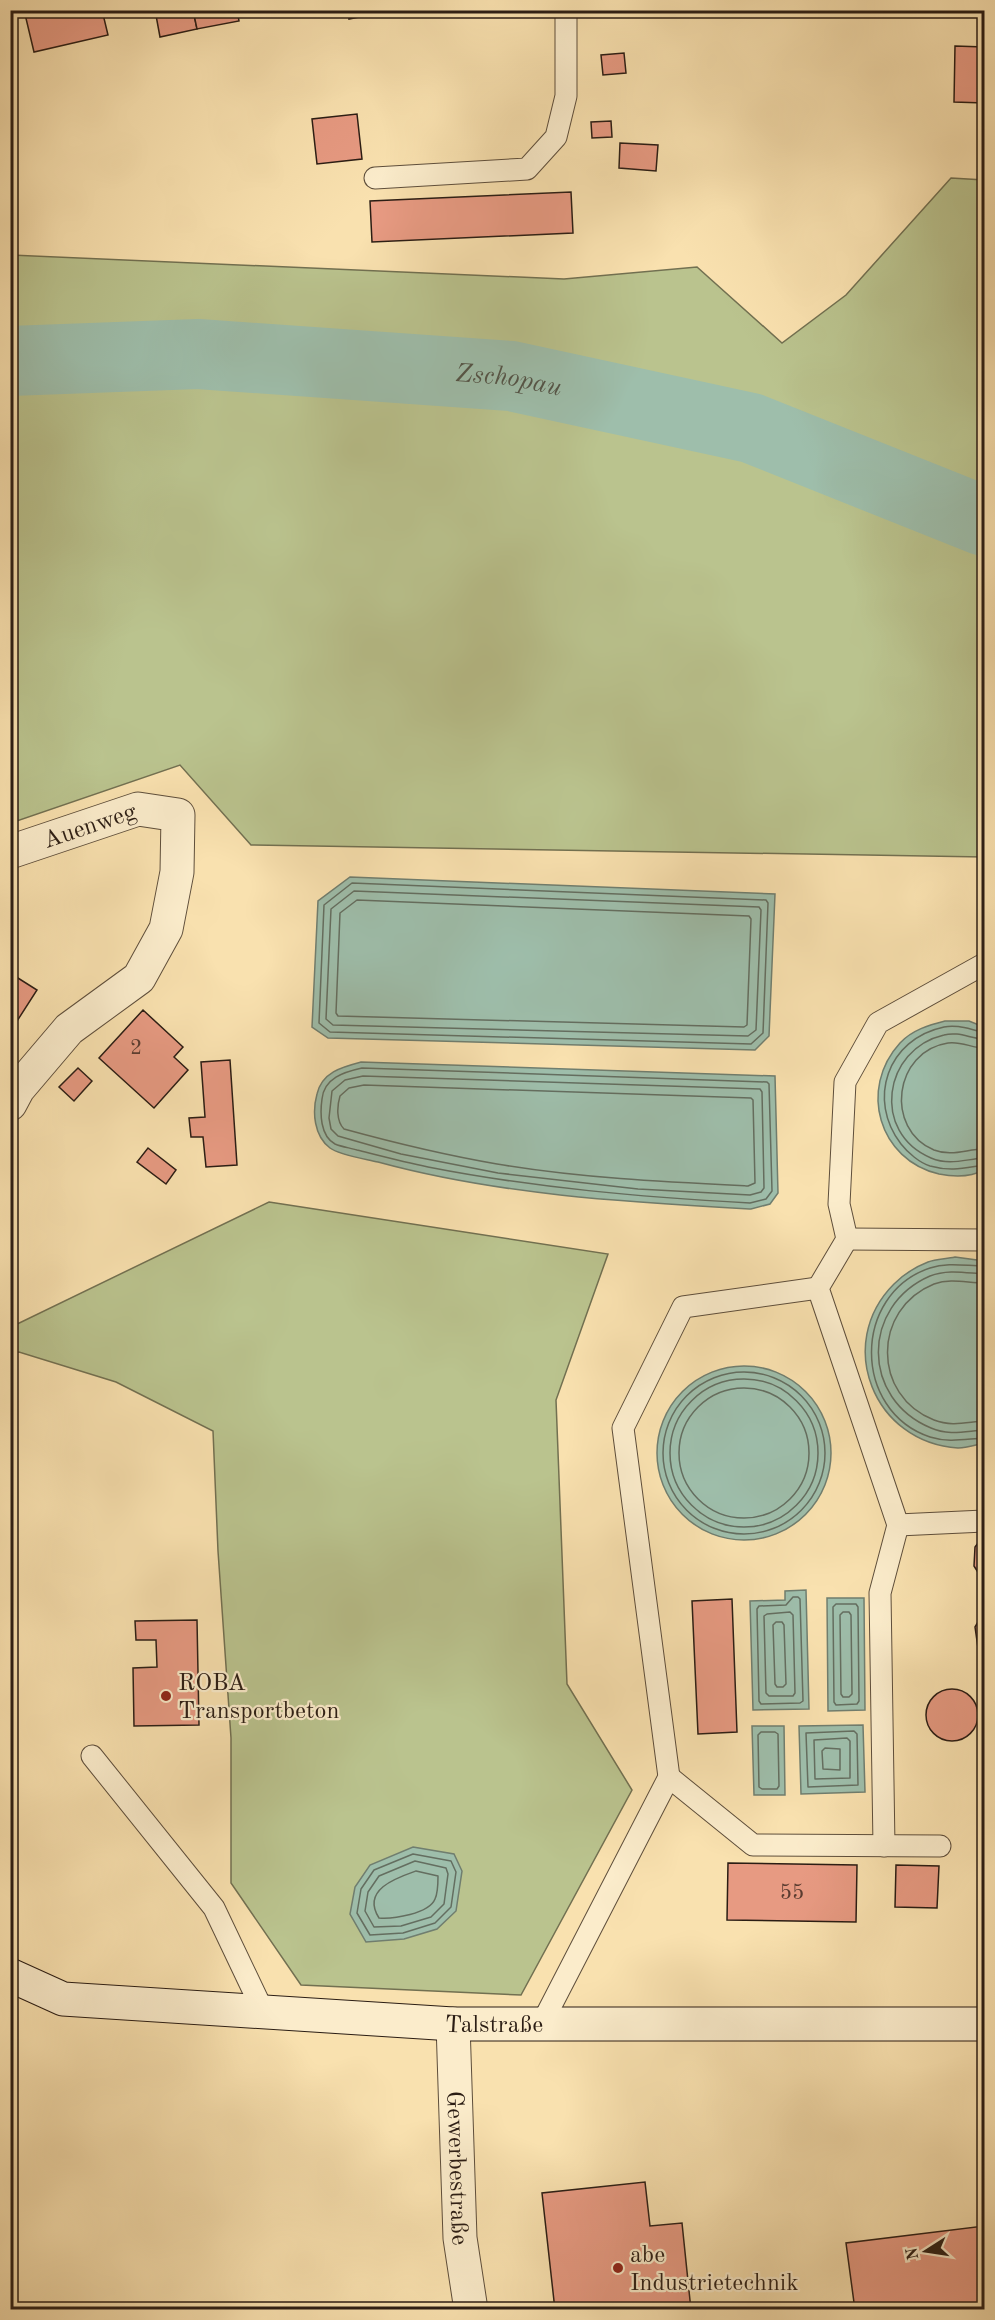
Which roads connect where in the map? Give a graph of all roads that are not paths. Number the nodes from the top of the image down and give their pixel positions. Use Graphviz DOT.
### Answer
graph roads {
  1 [pos="566,10"];
  2 [pos="375,178"];
  3 [pos="10,852"];
  4 [pos="984,964"];
  5 [pos="10,1104"];
  6 [pos="847,1239"];
  7 [pos="984,1239"];
  8 [pos="818,1288"];
  9 [pos="984,1521"];
  10 [pos="898,1525"];
  11 [pos="92,1756"];
  12 [pos="669,1777"];
  13 [pos="884,1846"];
  14 [pos="940,1846"];
  15 [pos="10,1975"];
  16 [pos="264,2013"];
  17 [pos="984,2024"];
  18 [pos="453,2025"];
  19 [pos="541,2025"];
  20 [pos="471,2310"];
  1 -- 2 [label="lane"];
  3 -- 5 [label="main road, Auenweg"];
  4 -- 6 [label="lane"];
  6 -- 7 [label="lane"];
  6 -- 8 [label="lane"];
  8 -- 10 [label="lane"];
  8 -- 12 [label="lane"];
  9 -- 10 [label="lane"];
  10 -- 13 [label="lane"];
  11 -- 16 [label="lane"];
  12 -- 13 [label="lane"];
  12 -- 19 [label="lane"];
  13 -- 14 [label="lane"];
  15 -- 16 [label="main road, Talstraße"];
  16 -- 18 [label="main road, Talstraße"];
  17 -- 19 [label="main road, Talstraße"];
  18 -- 19 [label="main road, Talstraße"];
  18 -- 20 [label="main road, Gewerbestraße"];
}
